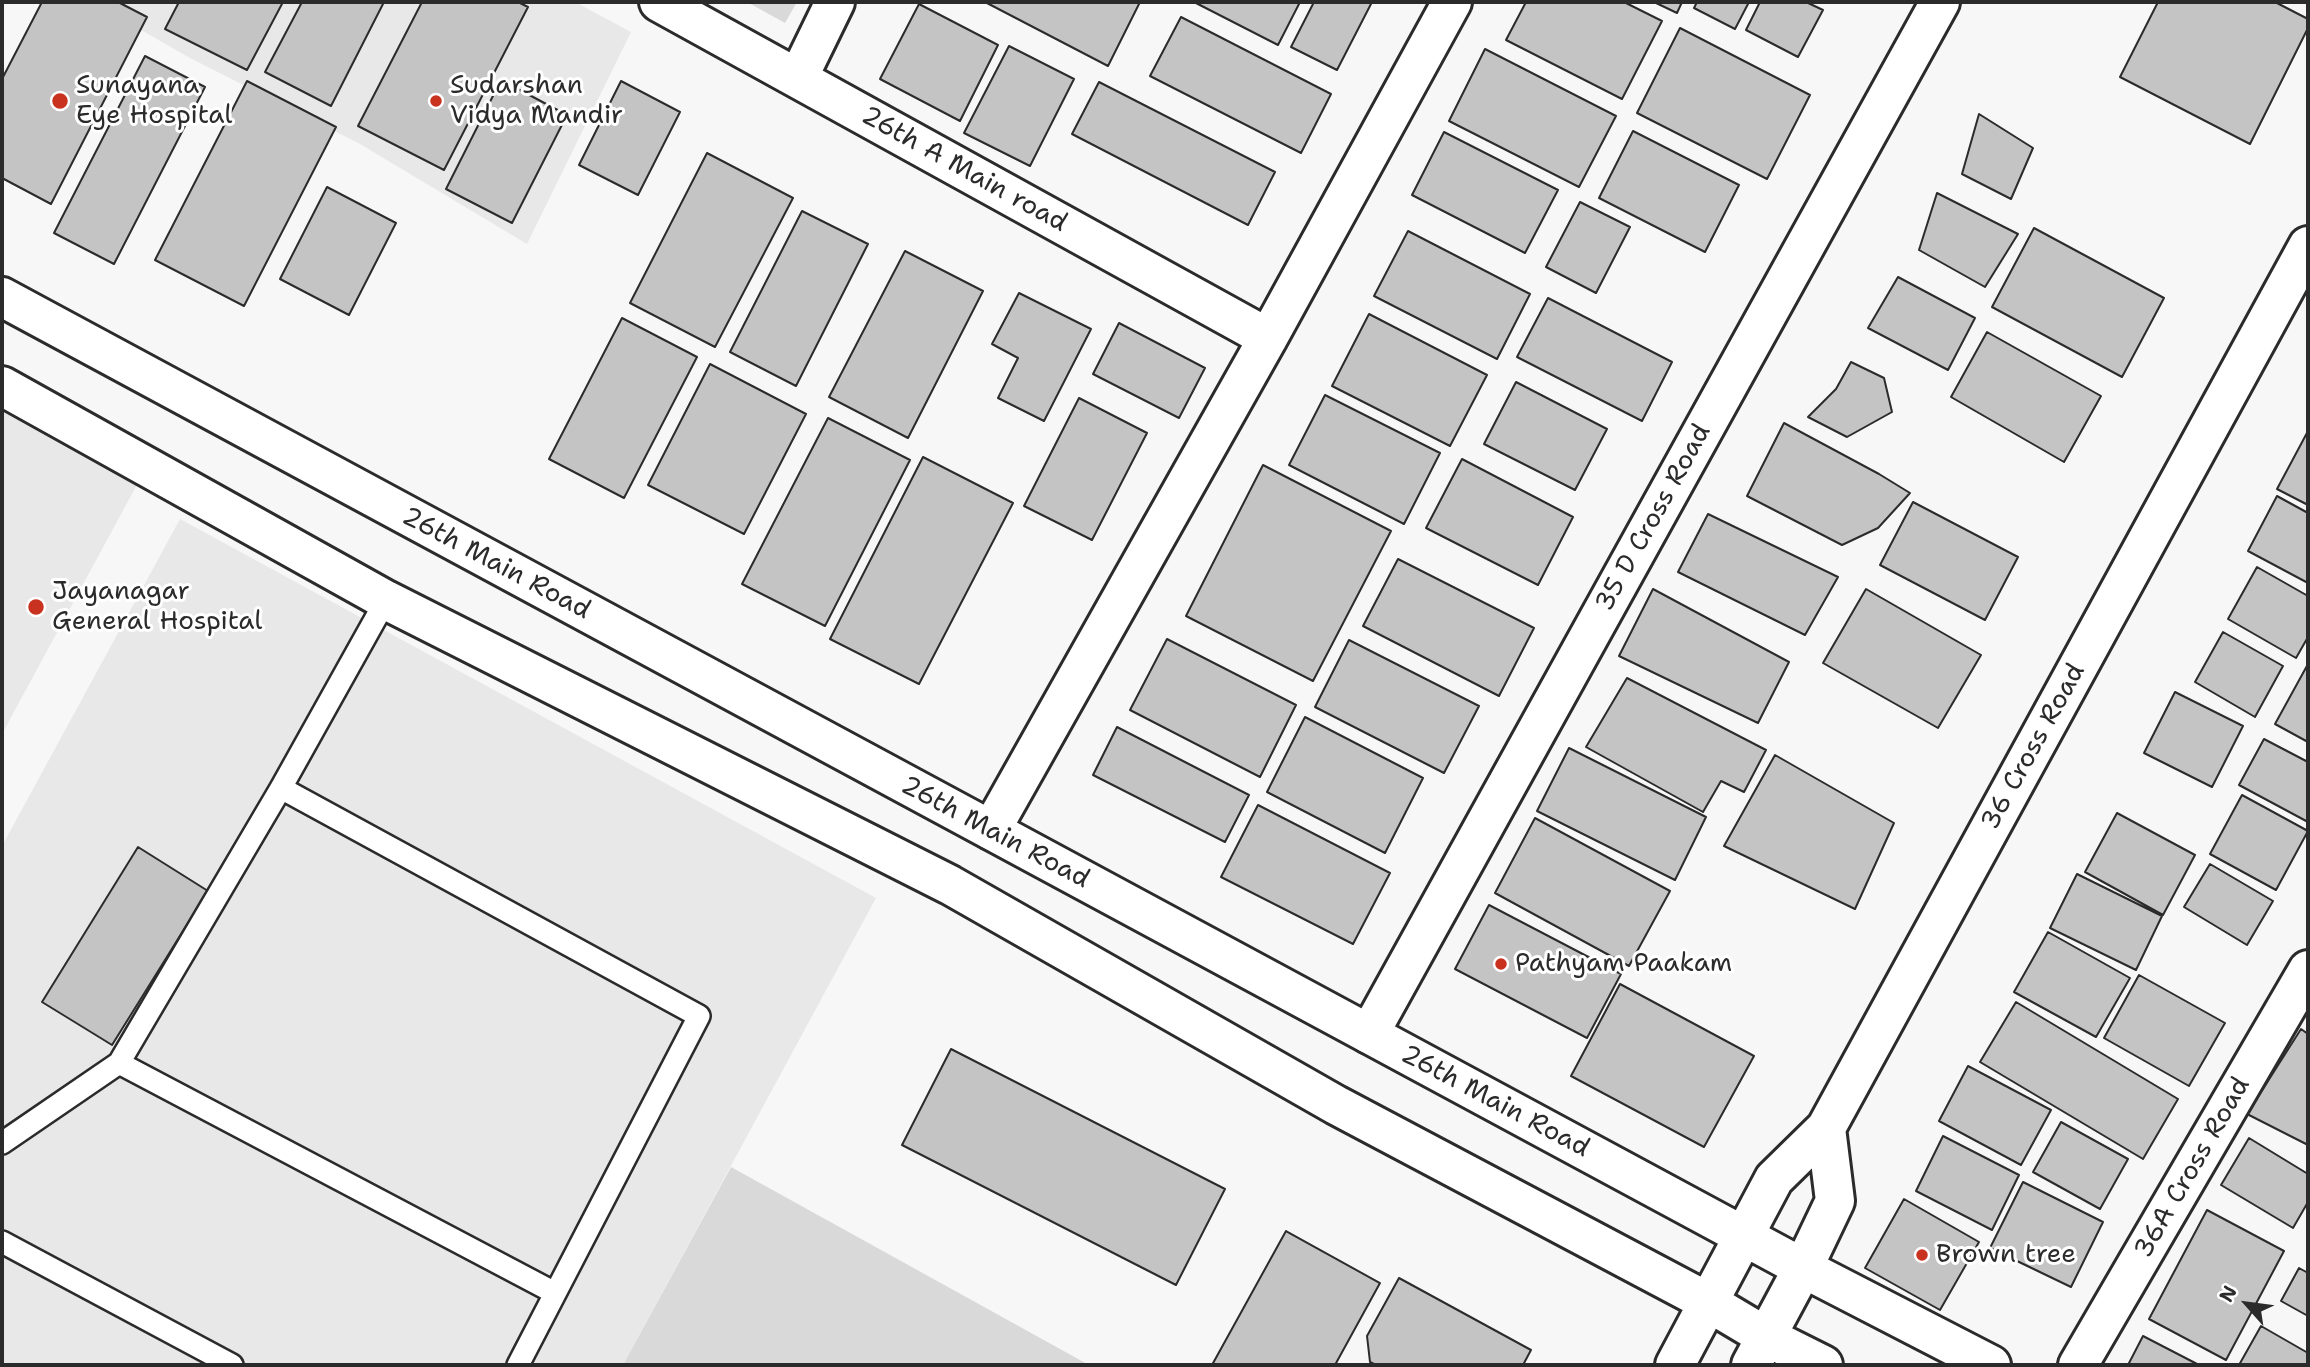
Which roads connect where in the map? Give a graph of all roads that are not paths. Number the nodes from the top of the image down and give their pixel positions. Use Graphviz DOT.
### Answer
graph roads {
  1 [pos="659,2"];
  2 [pos="835,2"];
  3 [pos="1452,2"];
  4 [pos="1940,2"];
  5 [pos="797,78"];
  6 [pos="2308,246"];
  7 [pos="2,297"];
  8 [pos="1269,338"];
  9 [pos="2,386"];
  10 [pos="386,600"];
  11 [pos="281,788"];
  12 [pos="991,830"];
  13 [pos="2308,970"];
  14 [pos="1369,1034"];
  15 [pos="119,1063"];
  16 [pos="1826,1128"];
  17 [pos="2,1143"];
  18 [pos="1743,1235"];
  19 [pos="2,1242"];
  20 [pos="1803,1268"];
  21 [pos="555,1293"];
  22 [pos="1708,1302"];
  23 [pos="1758,1351"];
  24 [pos="232,1365"];
  25 [pos="517,1365"];
  26 [pos="1675,1365"];
  27 [pos="1823,1365"];
  28 [pos="1991,1365"];
  29 [pos="2078,1365"];
  1 -- 5 [label="street, 26th A Main road"];
  2 -- 5 [label="street"];
  3 -- 8 [label="street"];
  4 -- 14 [label="street, 35 D Cross Road"];
  5 -- 8 [label="street, 26th A Main road"];
  6 -- 16 [label="street, 36 Cross Road"];
  7 -- 12 [label="street, 26th Main Road"];
  8 -- 12 [label="street"];
  9 -- 10 [label="street"];
  10 -- 11 [label="lane"];
  10 -- 22 [label="street"];
  11 -- 15 [label="lane"];
  11 -- 21 [label="lane"];
  12 -- 14 [label="street, 26th Main Road"];
  13 -- 29 [label="street, 36A Cross Road"];
  14 -- 18 [label="street, 26th Main Road"];
  15 -- 17 [label="lane"];
  15 -- 21 [label="lane"];
  16 -- 18 [label="street, 36 Cross Road"];
  16 -- 20 [label="street"];
  18 -- 20 [label="street, 26th Main Road"];
  18 -- 22 [label="street, 36 Cross Road"];
  19 -- 24 [label="lane"];
  20 -- 23 [label="street"];
  20 -- 28 [label="street, 26th Main Road"];
  21 -- 25 [label="lane"];
  22 -- 23 [label="street"];
  22 -- 26 [label="street, 36 Cross Road"];
  23 -- 27 [label="street"];
}
